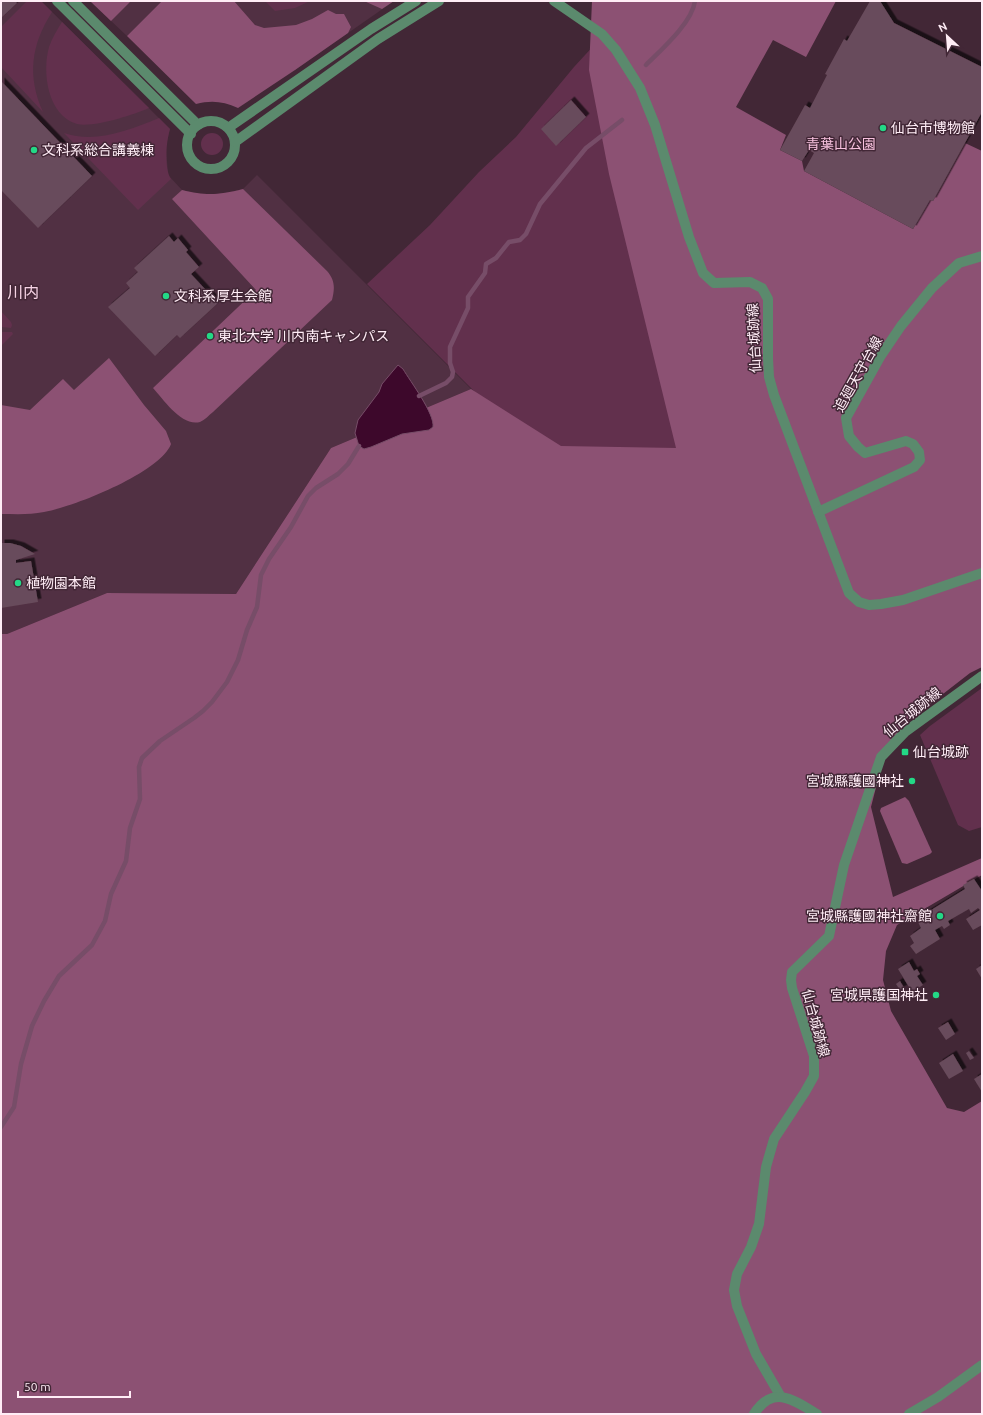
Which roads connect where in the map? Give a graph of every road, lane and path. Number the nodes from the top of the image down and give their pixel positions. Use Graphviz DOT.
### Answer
graph roads {
  1 [pos="57,1"];
  2 [pos="73,1"];
  3 [pos="416,1"];
  4 [pos="438,1"];
  5 [pos="554,1"];
  6 [pos="198,125"];
  7 [pos="228,128"];
  8 [pos="191,134"];
  9 [pos="235,142"];
  10 [pos="982,256"];
  11 [pos="818,512"];
  12 [pos="982,573"];
  13 [pos="982,676"];
  14 [pos="982,1365"];
  15 [pos="781,1397"];
  16 [pos="754,1414"];
  17 [pos="817,1414"];
  18 [pos="909,1414"];
  1 -- 8 [label="street"];
  2 -- 6 [label="street"];
  3 -- 7 [label="street"];
  4 -- 9 [label="street"];
  5 -- 11 [label="street, 仙台城跡線"];
  6 -- 7 [label="street"];
  6 -- 8 [label="street"];
  7 -- 9 [label="street"];
  8 -- 9 [label="street"];
  10 -- 11 [label="street, 追廻天守台線"];
  11 -- 12 [label="street, 仙台城跡線"];
  13 -- 15 [label="street, 仙台城跡線"];
  14 -- 18 [label="street"];
  15 -- 16 [label="street"];
  15 -- 17 [label="street"];
}
